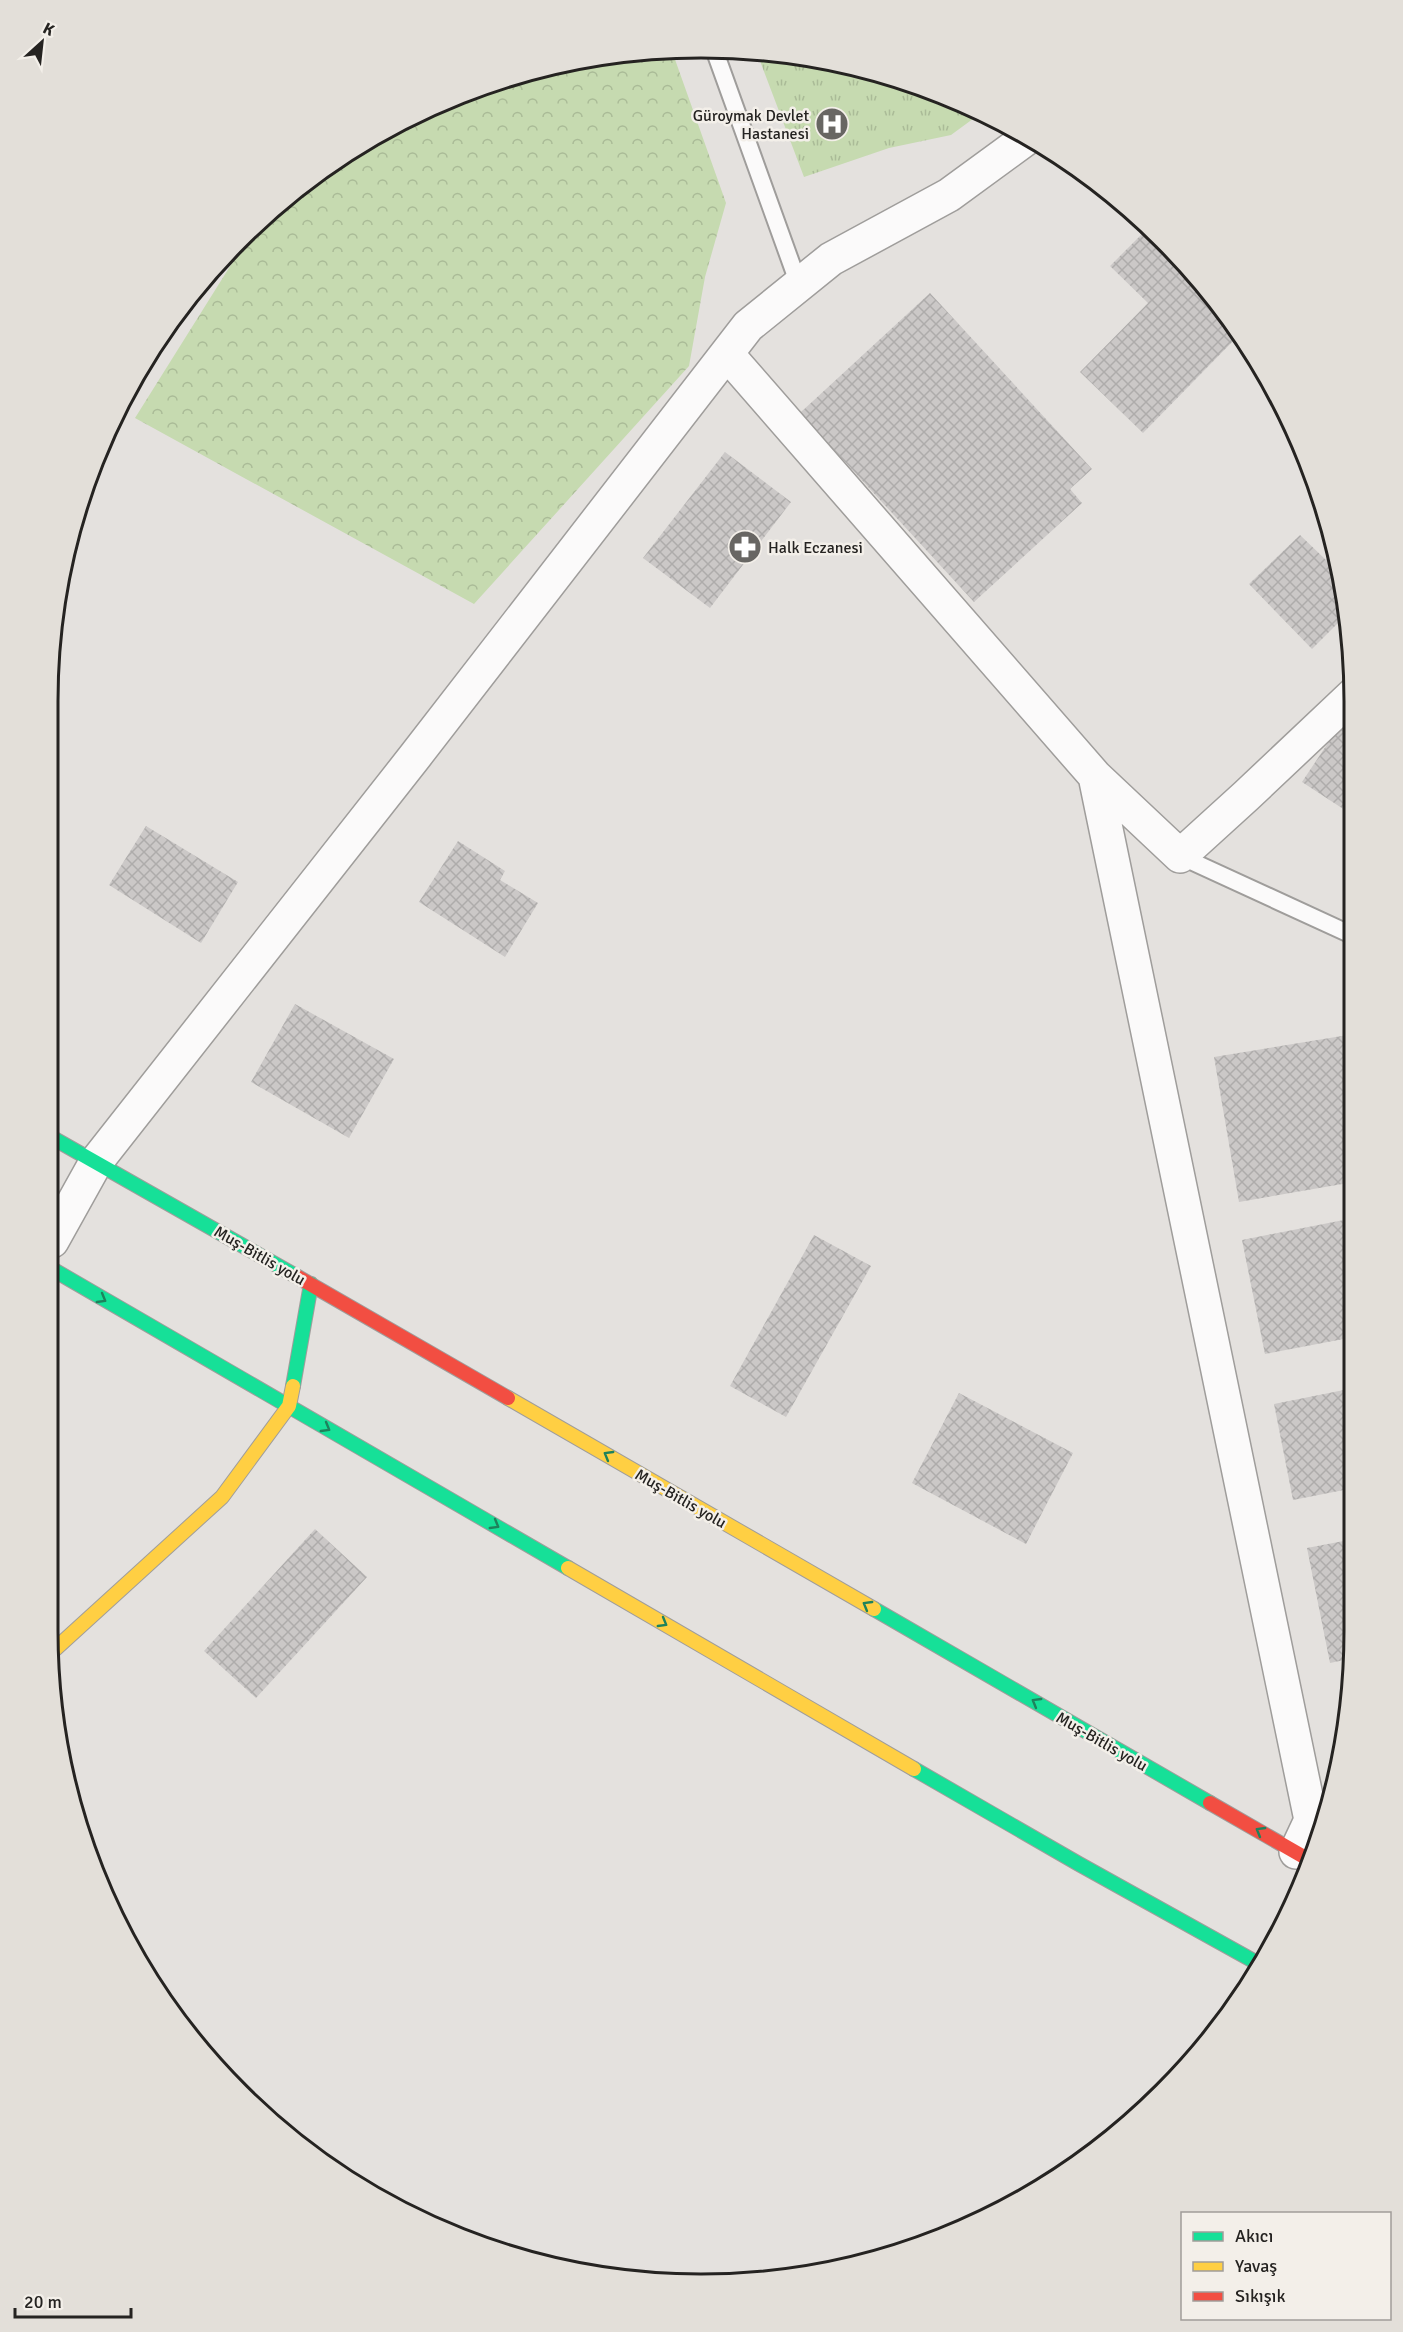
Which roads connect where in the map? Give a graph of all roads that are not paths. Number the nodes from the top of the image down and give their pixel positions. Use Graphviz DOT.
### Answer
graph roads {
  1 [pos="718,59"];
  2 [pos="1020,143"];
  3 [pos="799,285"];
  4 [pos="727,354"];
  5 [pos="1345,702"];
  6 [pos="1095,776"];
  7 [pos="1180,856"];
  8 [pos="1345,932"];
  9 [pos="58,1141"];
  10 [pos="96,1162"];
  11 [pos="58,1230"];
  12 [pos="58,1272"];
  13 [pos="311,1284"];
  14 [pos="289,1406"];
  15 [pos="59,1646"];
  16 [pos="1319,1811"];
  17 [pos="1303,1856"];
  18 [pos="1253,1961"];
  1 -- 3 [label="lane"];
  2 -- 3 [label="street"];
  3 -- 4 [label="street"];
  4 -- 6 [label="street"];
  4 -- 10 [label="street"];
  5 -- 7 [label="street"];
  6 -- 7 [label="street"];
  6 -- 16 [label="street"];
  7 -- 8 [label="lane"];
  9 -- 10 [label="main road, Muş-Bitlis yolu"];
  10 -- 11 [label="street"];
  10 -- 13 [label="main road, Muş-Bitlis yolu"];
  12 -- 14 [label="main road, one-way"];
  13 -- 14 [label="main road"];
  17 -- 13 [label="main road, Muş-Bitlis yolu, one-way"];
  14 -- 15 [label="main road"];
  14 -- 18 [label="main road, one-way"];
}
